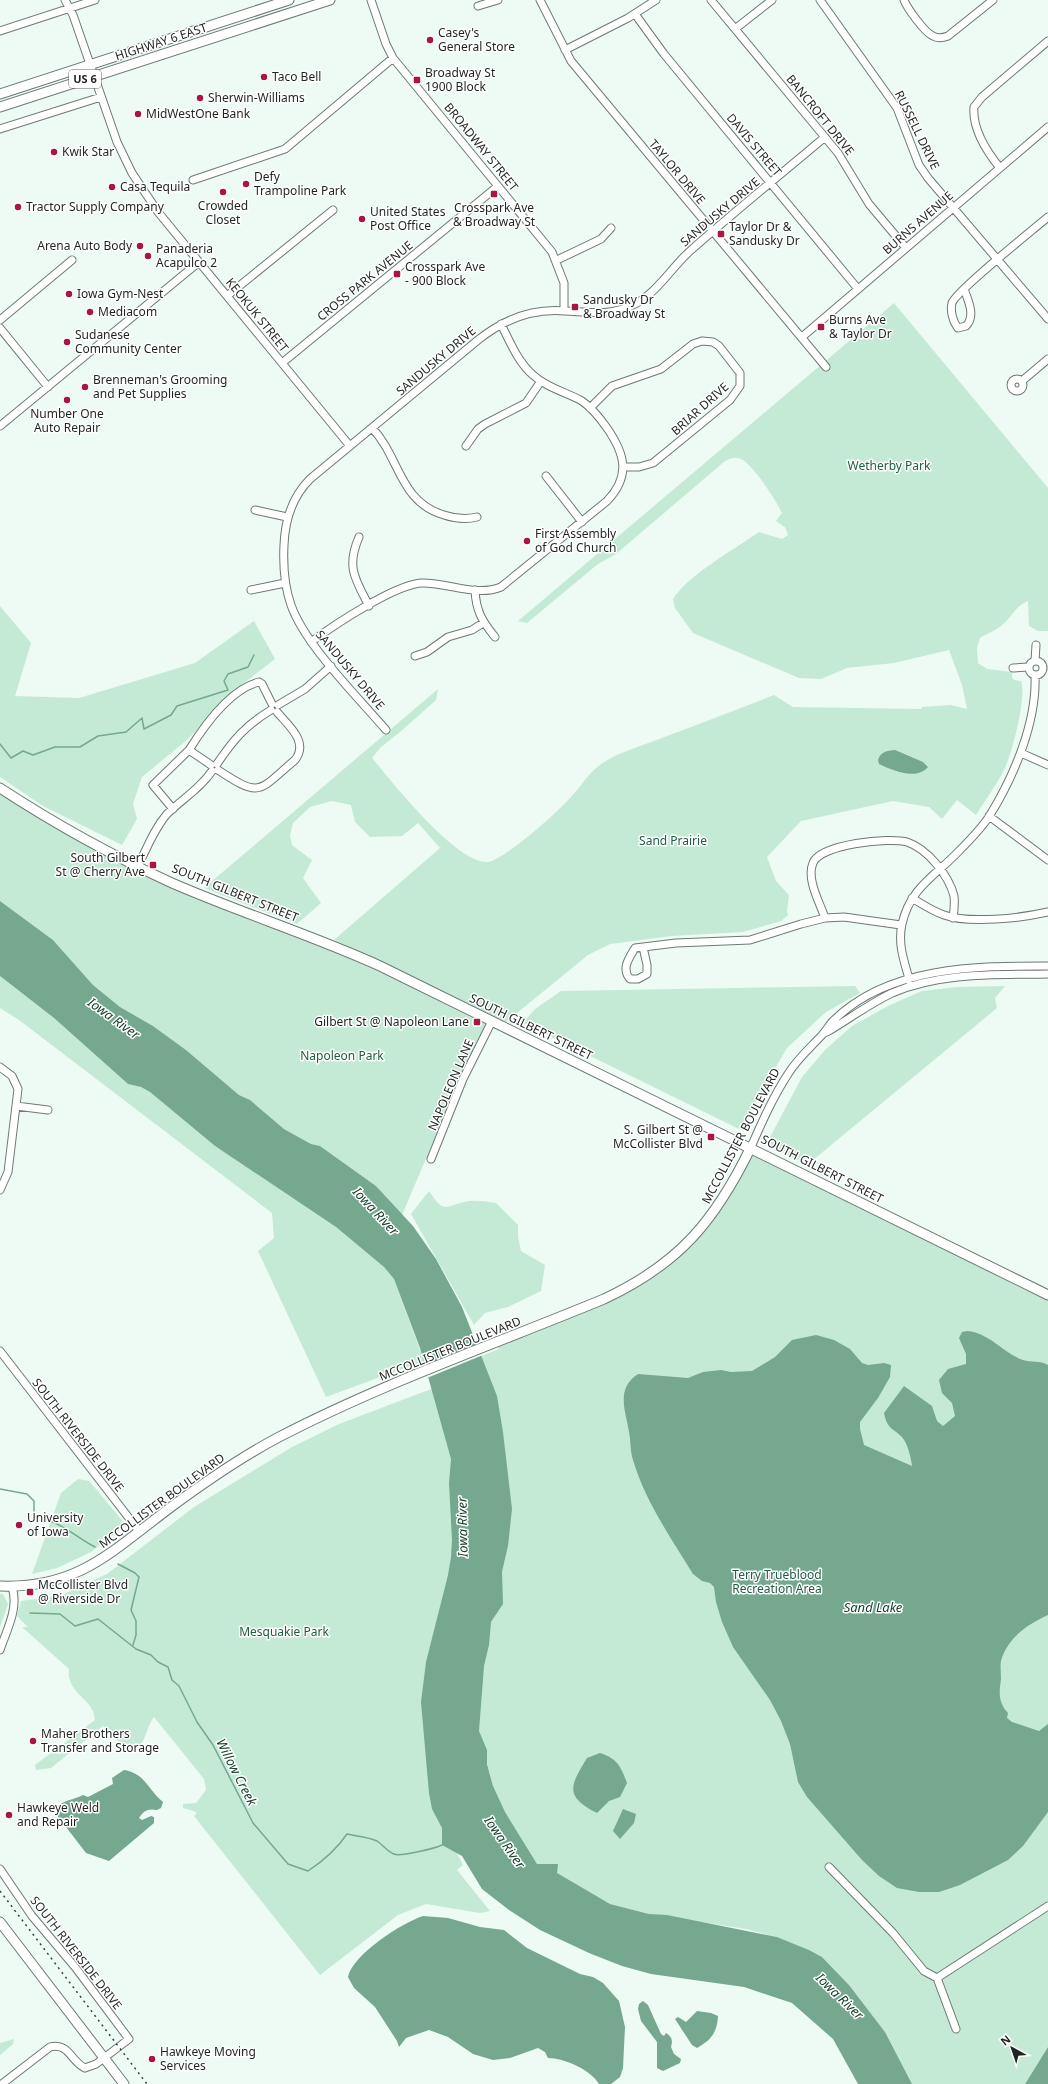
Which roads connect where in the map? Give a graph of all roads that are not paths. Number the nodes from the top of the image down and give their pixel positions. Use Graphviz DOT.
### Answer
graph roads {
  1 [pos="65,0"];
  2 [pos="95,0"];
  3 [pos="289,0"];
  4 [pos="330,0"];
  5 [pos="371,0"];
  6 [pos="498,0"];
  7 [pos="540,0"];
  8 [pos="656,0"];
  9 [pos="711,0"];
  10 [pos="772,0"];
  11 [pos="820,0"];
  12 [pos="904,0"];
  13 [pos="994,0"];
  14 [pos="478,6"];
  15 [pos="70,8"];
  16 [pos="635,14"];
  17 [pos="735,29"];
  18 [pos="0,31"];
  19 [pos="1048,41"];
  20 [pos="565,50"];
  21 [pos="393,58"];
  22 [pos="90,65"];
  23 [pos="94,76"];
  24 [pos="0,94"];
  25 [pos="100,97"];
  26 [pos="0,107"];
  27 [pos="1048,127"];
  28 [pos="0,129"];
  29 [pos="825,137"];
  30 [pos="1000,168"];
  31 [pos="193,180"];
  32 [pos="771,183"];
  33 [pos="498,186"];
  34 [pos="953,208"];
  35 [pos="333,210"];
  36 [pos="1048,217"];
  37 [pos="611,228"];
  38 [pos="713,231"];
  39 [pos="906,248"];
  40 [pos="72,260"];
  41 [pos="557,260"];
  42 [pos="998,260"];
  43 [pos="199,262"];
  44 [pos="858,289"];
  45 [pos="964,289"];
  46 [pos="227,296"];
  47 [pos="564,311"];
  48 [pos="1048,319"];
  49 [pos="0,320"];
  50 [pos="501,324"];
  51 [pos="0,328"];
  52 [pos="802,337"];
  53 [pos="1048,359"];
  54 [pos="282,363"];
  55 [pos="826,367"];
  56 [pos="541,381"];
  57 [pos="1022,381"];
  58 [pos="48,387"];
  59 [pos="590,408"];
  60 [pos="0,426"];
  61 [pos="372,428"];
  62 [pos="350,446"];
  63 [pos="466,446"];
  64 [pos="624,467"];
  65 [pos="546,476"];
  66 [pos="255,510"];
  67 [pos="288,517"];
  68 [pos="477,517"];
  69 [pos="582,522"];
  70 [pos="359,537"];
  71 [pos="285,583"];
  72 [pos="251,590"];
  73 [pos="475,590"];
  74 [pos="369,606"];
  75 [pos="483,623"];
  76 [pos="495,637"];
  77 [pos="311,642"];
  78 [pos="1036,645"];
  79 [pos="415,656"];
  80 [pos="1035,661"];
  81 [pos="331,666"];
  82 [pos="1028,667"];
  83 [pos="1013,668"];
  84 [pos="1046,668"];
  85 [pos="1035,676"];
  86 [pos="274,707"];
  87 [pos="386,730"];
  88 [pos="189,750"];
  89 [pos="1021,753"];
  90 [pos="1048,765"];
  91 [pos="214,768"];
  92 [pos="0,788"];
  93 [pos="173,809"];
  94 [pos="989,816"];
  95 [pos="1048,860"];
  96 [pos="138,866"];
  97 [pos="940,869"];
  98 [pos="912,898"];
  99 [pos="1048,912"];
  100 [pos="825,918"];
  101 [pos="953,918"];
  102 [pos="901,925"];
  103 [pos="643,947"];
  104 [pos="1048,966"];
  105 [pos="1048,974"];
  106 [pos="909,978"];
  107 [pos="911,986"];
  108 [pos="492,1021"];
  109 [pos="823,1034"];
  110 [pos="0,1067"];
  111 [pos="16,1106"];
  112 [pos="48,1110"];
  113 [pos="751,1147"];
  114 [pos="431,1159"];
  115 [pos="0,1190"];
  116 [pos="1048,1295"];
  117 [pos="0,1351"];
  118 [pos="139,1531"];
  119 [pos="0,1586"];
  120 [pos="12,1586"];
  121 [pos="0,1650"];
  122 [pos="829,1867"];
  123 [pos="0,1869"];
  124 [pos="1048,1906"];
  125 [pos="0,1922"];
  126 [pos="937,1978"];
  127 [pos="956,2029"];
  128 [pos="104,2058"];
  129 [pos="2,2084"];
  130 [pos="124,2084"];
  1 -- 15 [label="street, KEOKUK STREET"];
  2 -- 15 [label="street"];
  3 -- 22 [label="main road, HIGHWAY 6 EAST / US 6"];
  4 -- 23 [label="main road, HIGHWAY 6 EAST / US 6"];
  5 -- 21 [label="street, BROADWAY STREET"];
  6 -- 14 [label="street"];
  7 -- 20 [label="street, TAYLOR DRIVE"];
  8 -- 16 [label="street"];
  9 -- 17 [label="street, BANCROFT DRIVE"];
  10 -- 17 [label="street"];
  11 -- 34 [label="street, RUSSELL DRIVE"];
  12 -- 13 [label="street"];
  15 -- 18 [label="street"];
  15 -- 22 [label="street, KEOKUK STREET"];
  16 -- 20 [label="street"];
  16 -- 32 [label="street, DAVIS STREET"];
  17 -- 29 [label="street, BANCROFT DRIVE"];
  19 -- 30 [label="street"];
  20 -- 38 [label="street, TAYLOR DRIVE"];
  21 -- 31 [label="street"];
  21 -- 33 [label="street, BROADWAY STREET"];
  22 -- 23 [label="street, KEOKUK STREET"];
  22 -- 24 [label="main road, HIGHWAY 6 EAST / US 6"];
  23 -- 25 [label="street, KEOKUK STREET"];
  23 -- 26 [label="main road, HIGHWAY 6 EAST / US 6"];
  25 -- 28 [label="street"];
  25 -- 43 [label="street, KEOKUK STREET"];
  27 -- 30 [label="street, BURNS AVENUE"];
  29 -- 32 [label="street, SANDUSKY DRIVE"];
  29 -- 39 [label="street, BANCROFT DRIVE"];
  30 -- 34 [label="street, BURNS AVENUE"];
  32 -- 38 [label="street, SANDUSKY DRIVE"];
  32 -- 44 [label="street, DAVIS STREET"];
  33 -- 41 [label="street, BROADWAY STREET"];
  33 -- 54 [label="street, CROSS PARK AVENUE"];
  34 -- 39 [label="street, BURNS AVENUE"];
  34 -- 42 [label="street, RUSSELL DRIVE"];
  35 -- 46 [label="street"];
  36 -- 42 [label="street"];
  37 -- 41 [label="street"];
  38 -- 47 [label="street, SANDUSKY DRIVE"];
  38 -- 52 [label="street, TAYLOR DRIVE"];
  39 -- 44 [label="street, BURNS AVENUE"];
  40 -- 49 [label="street"];
  41 -- 47 [label="street, BROADWAY STREET"];
  42 -- 45 [label="street"];
  42 -- 48 [label="street, RUSSELL DRIVE"];
  43 -- 46 [label="street, KEOKUK STREET"];
  43 -- 58 [label="street"];
  44 -- 52 [label="street, BURNS AVENUE"];
  45 -- 45 [label="street"];
  46 -- 54 [label="street, KEOKUK STREET"];
  47 -- 50 [label="street, SANDUSKY DRIVE"];
  50 -- 56 [label="street"];
  50 -- 61 [label="street, SANDUSKY DRIVE"];
  51 -- 58 [label="street"];
  52 -- 55 [label="street, TAYLOR DRIVE"];
  53 -- 57 [label="street"];
  54 -- 62 [label="street, KEOKUK STREET"];
  56 -- 59 [label="street"];
  56 -- 63 [label="street"];
  58 -- 60 [label="street"];
  59 -- 64 [label="street"];
  59 -- 64 [label="street, BRIAR DRIVE"];
  61 -- 62 [label="street, SANDUSKY DRIVE"];
  61 -- 68 [label="street"];
  62 -- 67 [label="street, SANDUSKY DRIVE"];
  64 -- 69 [label="street"];
  65 -- 69 [label="street"];
  66 -- 67 [label="street"];
  67 -- 71 [label="street, SANDUSKY DRIVE"];
  69 -- 73 [label="street"];
  70 -- 74 [label="street"];
  71 -- 72 [label="street"];
  71 -- 77 [label="street, SANDUSKY DRIVE"];
  73 -- 74 [label="street"];
  73 -- 75 [label="street"];
  74 -- 77 [label="street"];
  75 -- 76 [label="street"];
  75 -- 79 [label="street"];
  77 -- 81 [label="street, SANDUSKY DRIVE"];
  78 -- 80 [label="street"];
  80 -- 82 [label="street"];
  80 -- 84 [label="street"];
  81 -- 86 [label="street"];
  81 -- 87 [label="street, SANDUSKY DRIVE"];
  82 -- 83 [label="street"];
  82 -- 85 [label="street"];
  84 -- 85 [label="street"];
  85 -- 89 [label="street"];
  86 -- 88 [label="street"];
  86 -- 91 [label="street"];
  86 -- 91 [label="street"];
  88 -- 91 [label="street"];
  88 -- 93 [label="street"];
  89 -- 90 [label="street"];
  89 -- 94 [label="street"];
  91 -- 93 [label="street"];
  92 -- 96 [label="main road, SOUTH GILBERT STREET"];
  93 -- 96 [label="street"];
  94 -- 95 [label="street"];
  94 -- 97 [label="street"];
  96 -- 108 [label="main road, SOUTH GILBERT STREET"];
  97 -- 98 [label="street"];
  97 -- 100 [label="street"];
  97 -- 101 [label="street"];
  98 -- 101 [label="street"];
  98 -- 102 [label="street"];
  99 -- 101 [label="street"];
  100 -- 102 [label="street"];
  100 -- 103 [label="street"];
  102 -- 106 [label="street"];
  104 -- 106 [label="street, MCCOLLISTER BOULEVARD"];
  105 -- 107 [label="street, MCCOLLISTER BOULEVARD"];
  106 -- 107 [label="street"];
  106 -- 109 [label="street, MCCOLLISTER BOULEVARD"];
  107 -- 109 [label="street, MCCOLLISTER BOULEVARD"];
  108 -- 113 [label="main road, SOUTH GILBERT STREET"];
  108 -- 114 [label="street, NAPOLEON LANE"];
  109 -- 113 [label="street, MCCOLLISTER BOULEVARD"];
  110 -- 111 [label="street"];
  111 -- 112 [label="street"];
  111 -- 115 [label="street"];
  113 -- 116 [label="main road, SOUTH GILBERT STREET"];
  113 -- 118 [label="main road, MCCOLLISTER BOULEVARD"];
  117 -- 118 [label="street, SOUTH RIVERSIDE DRIVE"];
  118 -- 120 [label="main road, MCCOLLISTER BOULEVARD"];
  119 -- 120 [label="main road, MCCOLLISTER BOULEVARD"];
  120 -- 121 [label="street"];
  122 -- 126 [label="street"];
  123 -- 128 [label="street, SOUTH RIVERSIDE DRIVE"];
  124 -- 126 [label="street"];
  125 -- 128 [label="main road"];
  126 -- 127 [label="street"];
  128 -- 129 [label="street"];
  128 -- 130 [label="main road"];
}
